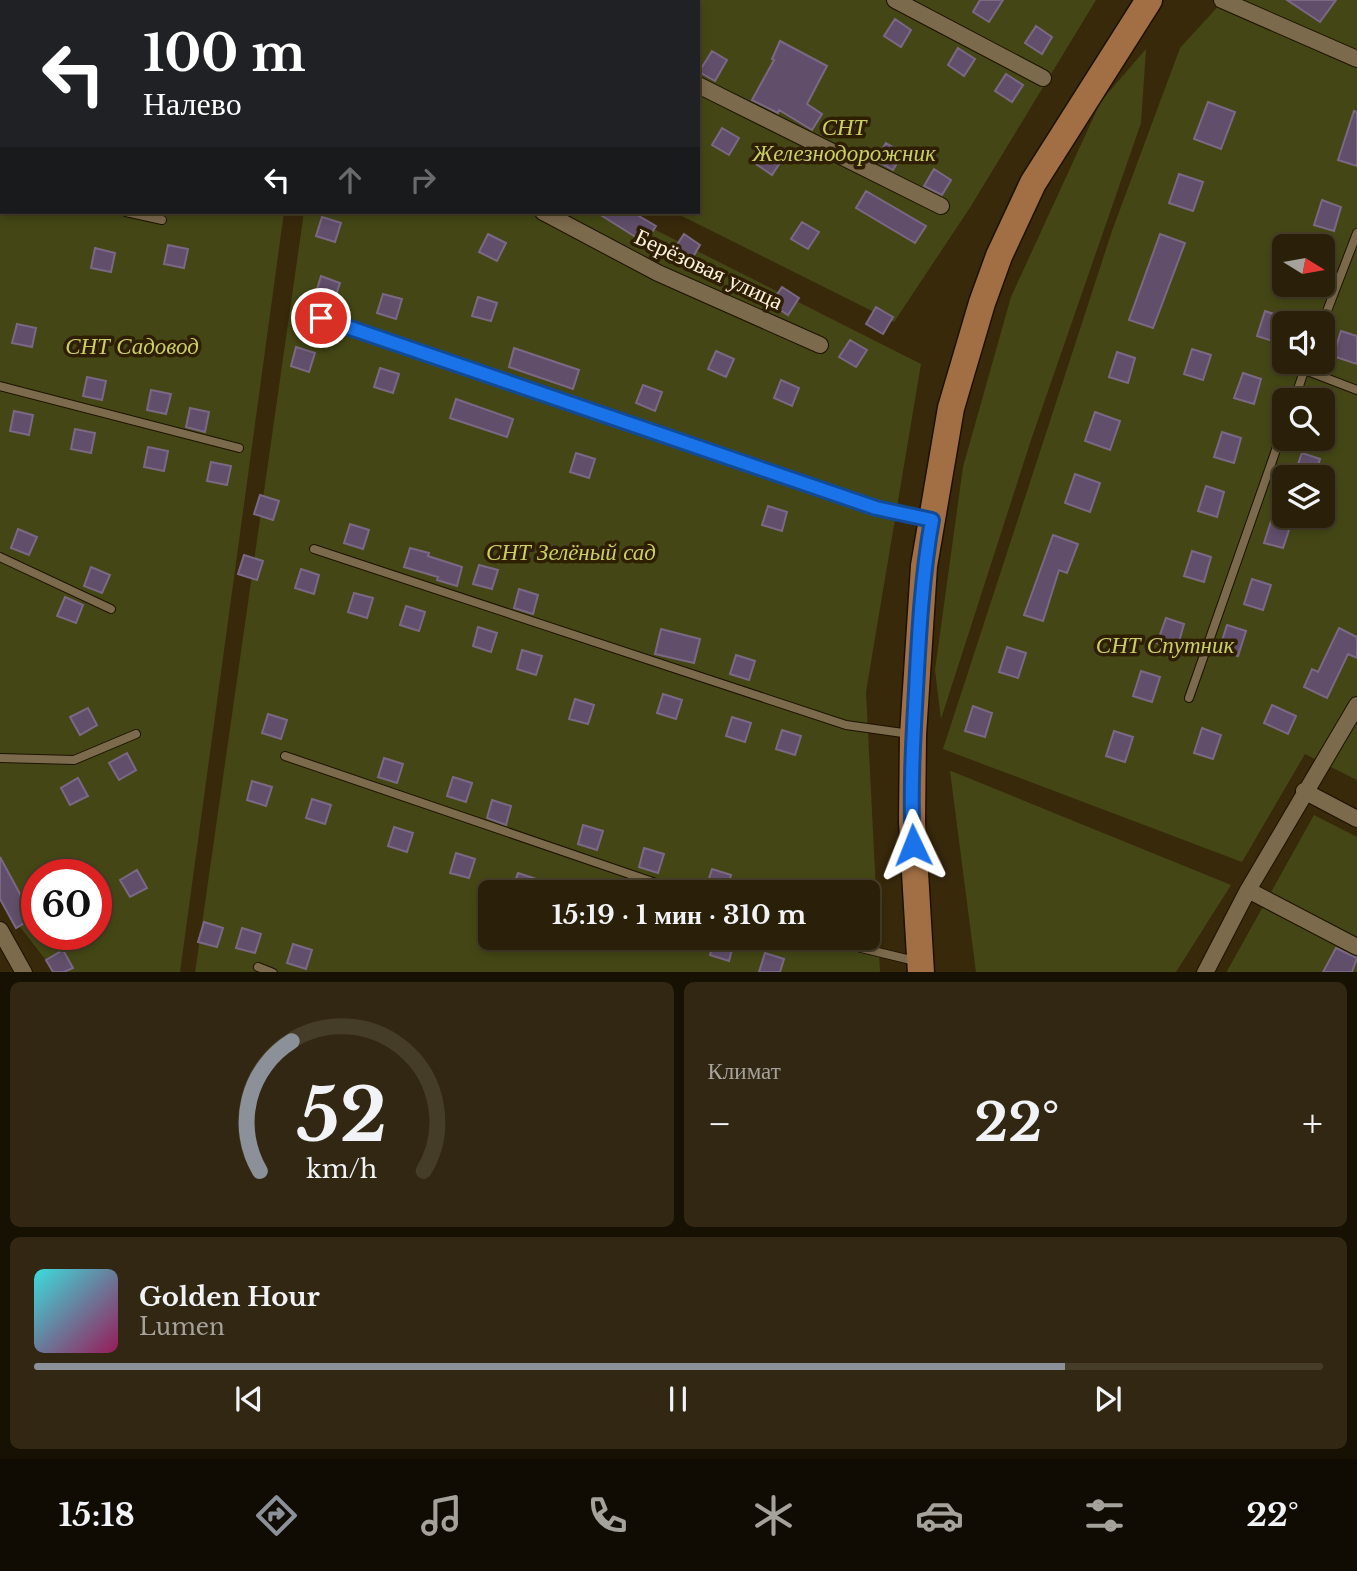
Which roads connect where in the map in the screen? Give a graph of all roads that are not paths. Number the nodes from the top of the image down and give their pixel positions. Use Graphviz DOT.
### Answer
graph roads {
  1 [pos="895,0"];
  2 [pos="1149,0"];
  3 [pos="1222,0"];
  4 [pos="1357,59"];
  5 [pos="1042,78"];
  6 [pos="700,86"];
  7 [pos="941,206"];
  8 [pos="134,214"];
  9 [pos="547,214"];
  10 [pos="162,220"];
  11 [pos="1357,233"];
  12 [pos="1327,311"];
  13 [pos="321,318"];
  14 [pos="820,345"];
  15 [pos="1323,374"];
  16 [pos="0,386"];
  17 [pos="1357,390"];
  18 [pos="239,448"];
  19 [pos="1276,451"];
  20 [pos="932,520"];
  21 [pos="314,549"];
  22 [pos="0,557"];
  23 [pos="111,609"];
  24 [pos="1189,698"];
  25 [pos="1357,705"];
  26 [pos="136,734"];
  27 [pos="913,735"];
  28 [pos="285,756"];
  29 [pos="0,758"];
  30 [pos="1304,791"];
  31 [pos="1357,819"];
  32 [pos="647,880"];
  33 [pos="1248,890"];
  34 [pos="0,930"];
  35 [pos="1357,947"];
  36 [pos="860,950"];
  37 [pos="258,967"];
  38 [pos="921,968"];
  39 [pos="24,972"];
  40 [pos="273,972"];
  41 [pos="1205,972"];
  1 -- 5 [label="street"];
  2 -- 20 [label="main road"];
  3 -- 4 [label="street"];
  6 -- 7 [label="street"];
  8 -- 10 [label="lane"];
  9 -- 14 [label="street, Берёзовая улица"];
  11 -- 12 [label="lane"];
  13 -- 20 [label="lane"];
  15 -- 17 [label="lane"];
  16 -- 18 [label="lane"];
  19 -- 24 [label="lane"];
  20 -- 27 [label="main road"];
  21 -- 27 [label="lane"];
  22 -- 23 [label="lane"];
  25 -- 30 [label="street"];
  26 -- 29 [label="lane"];
  27 -- 38 [label="main road"];
  28 -- 32 [label="lane"];
  30 -- 31 [label="street"];
  30 -- 33 [label="street"];
  33 -- 35 [label="street"];
  33 -- 41 [label="street"];
  34 -- 39 [label="street"];
  36 -- 38 [label="lane"];
  37 -- 40 [label="lane"];
}
